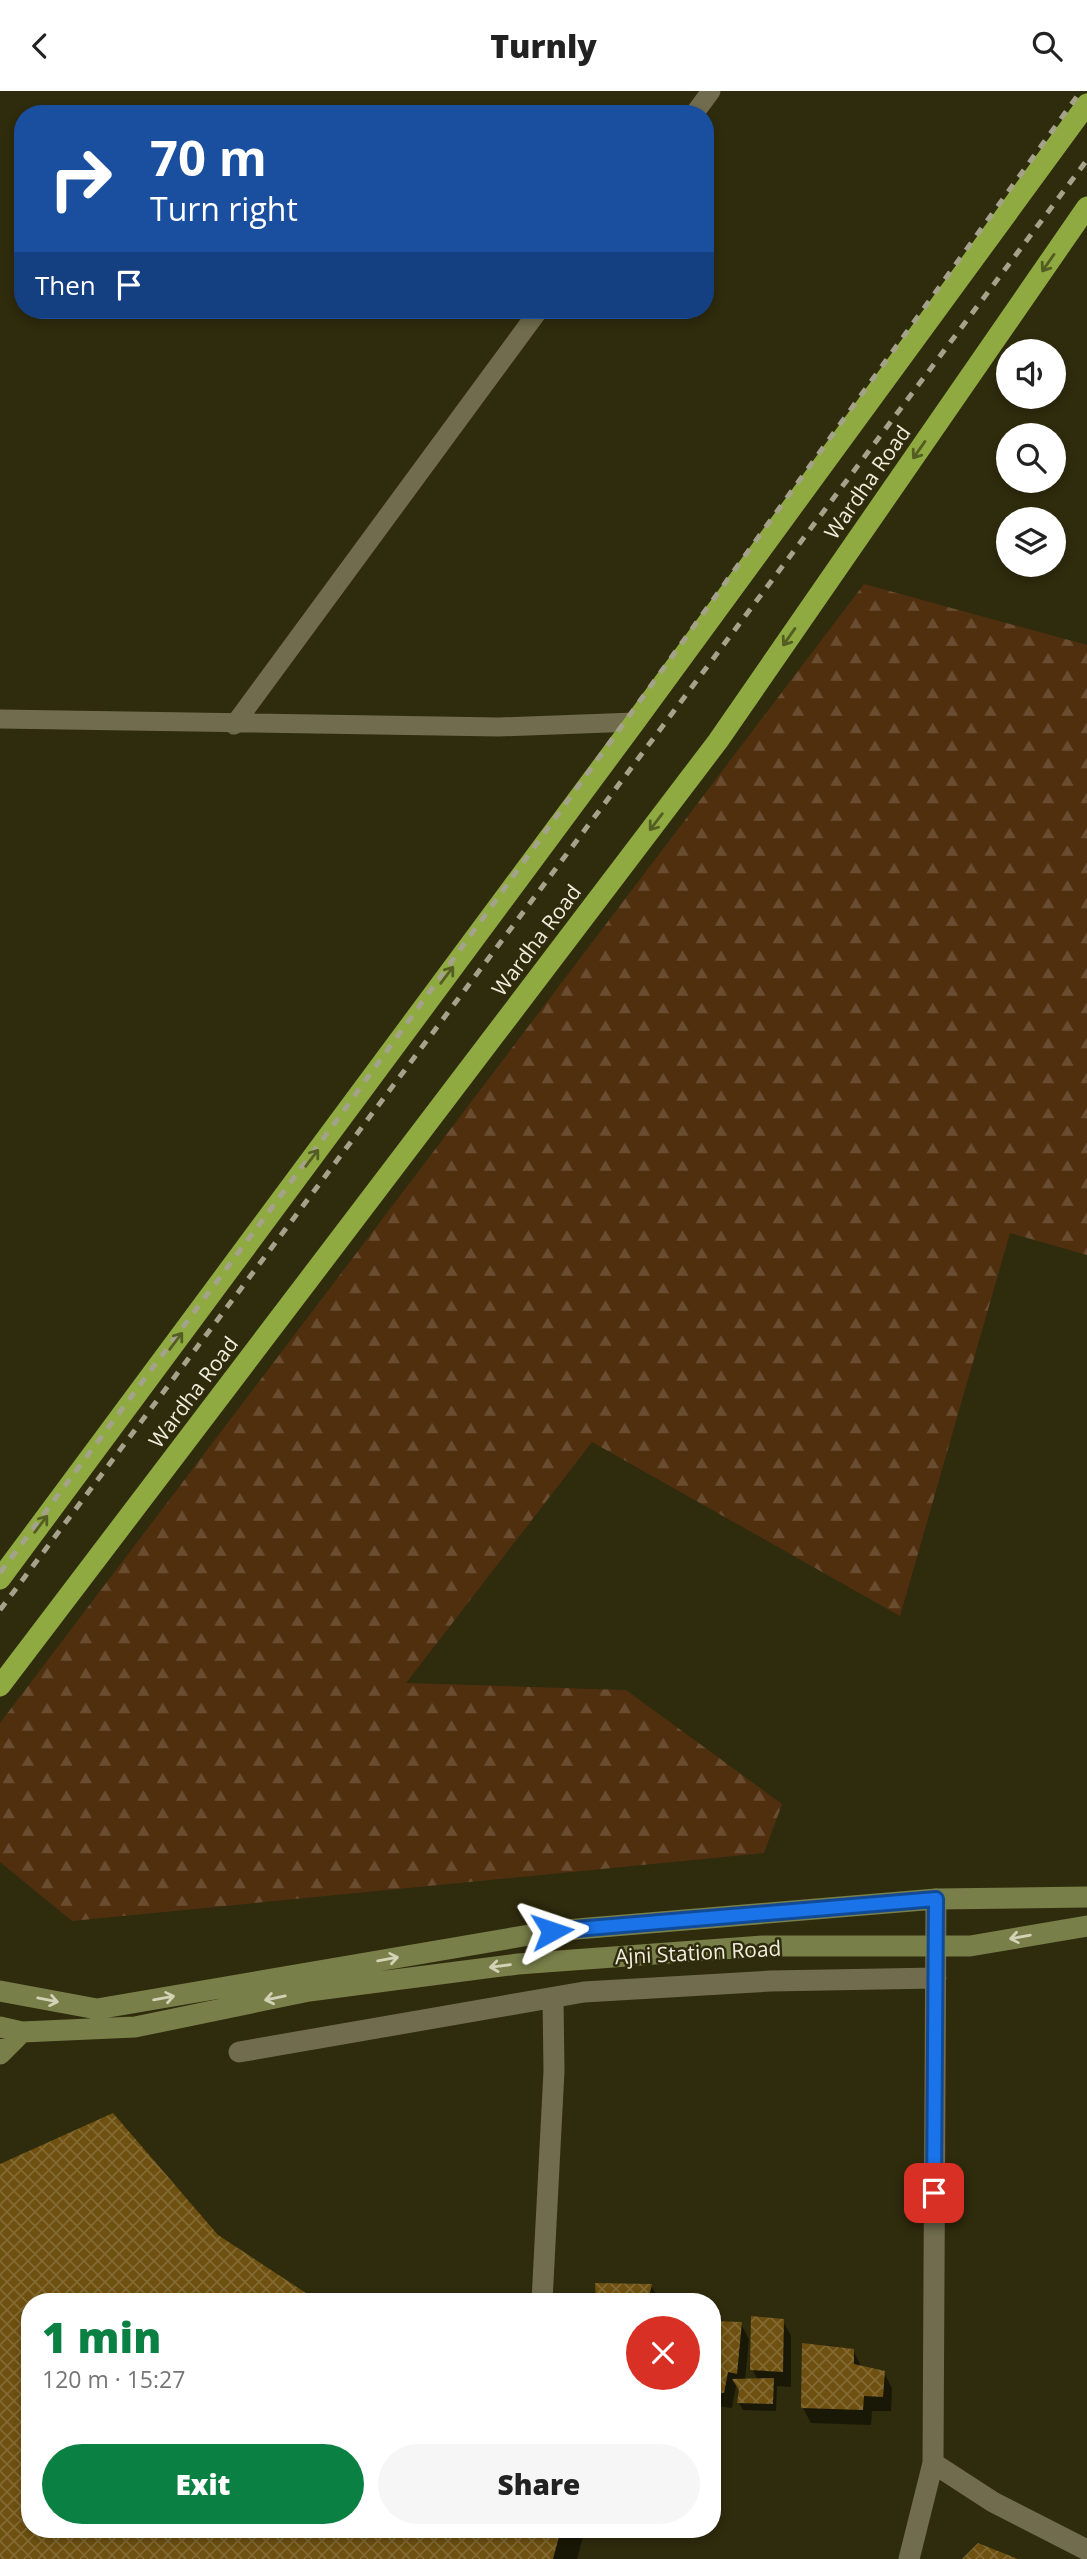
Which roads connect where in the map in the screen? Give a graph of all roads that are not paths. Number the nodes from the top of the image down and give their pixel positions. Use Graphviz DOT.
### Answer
graph roads {
  1 [pos="1087,104"];
  2 [pos="1087,207"];
  3 [pos="532,319"];
  4 [pos="0,719"];
  5 [pos="635,722"];
  6 [pos="234,725"];
  7 [pos="0,1579"];
  8 [pos="0,1686"];
  9 [pos="1087,1897"];
  10 [pos="936,1899"];
  11 [pos="1087,1926"];
  12 [pos="936,1947"];
  13 [pos="936,1978"];
  14 [pos="0,1991"];
  15 [pos="553,1998"];
  16 [pos="0,2027"];
  17 [pos="22,2032"];
  18 [pos="239,2052"];
  19 [pos="0,2054"];
  20 [pos="542,2293"];
  21 [pos="933,2463"];
  22 [pos="1087,2550"];
  23 [pos="909,2559"];
  1 -- 5 [label="highway, Wardha Road"];
  2 -- 8 [label="highway, Wardha Road, one-way"];
  3 -- 6 [label="lane"];
  4 -- 6 [label="lane"];
  5 -- 6 [label="lane"];
  7 -- 5 [label="highway, Wardha Road, one-way"];
  9 -- 10 [label="main road, Ajni Station Road"];
  10 -- 12 [label="street"];
  14 -- 10 [label="main road, Ajni Station Road, one-way"];
  11 -- 12 [label="main road, Ajni Station Road, one-way"];
  12 -- 13 [label="street"];
  12 -- 17 [label="main road, Ajni Station Road, one-way"];
  13 -- 15 [label="street"];
  13 -- 21 [label="street"];
  15 -- 18 [label="street"];
  15 -- 20 [label="street"];
  16 -- 17 [label="main road, Ajni Station Road"];
  17 -- 19 [label="main road"];
  21 -- 22 [label="street"];
  21 -- 23 [label="street"];
}
